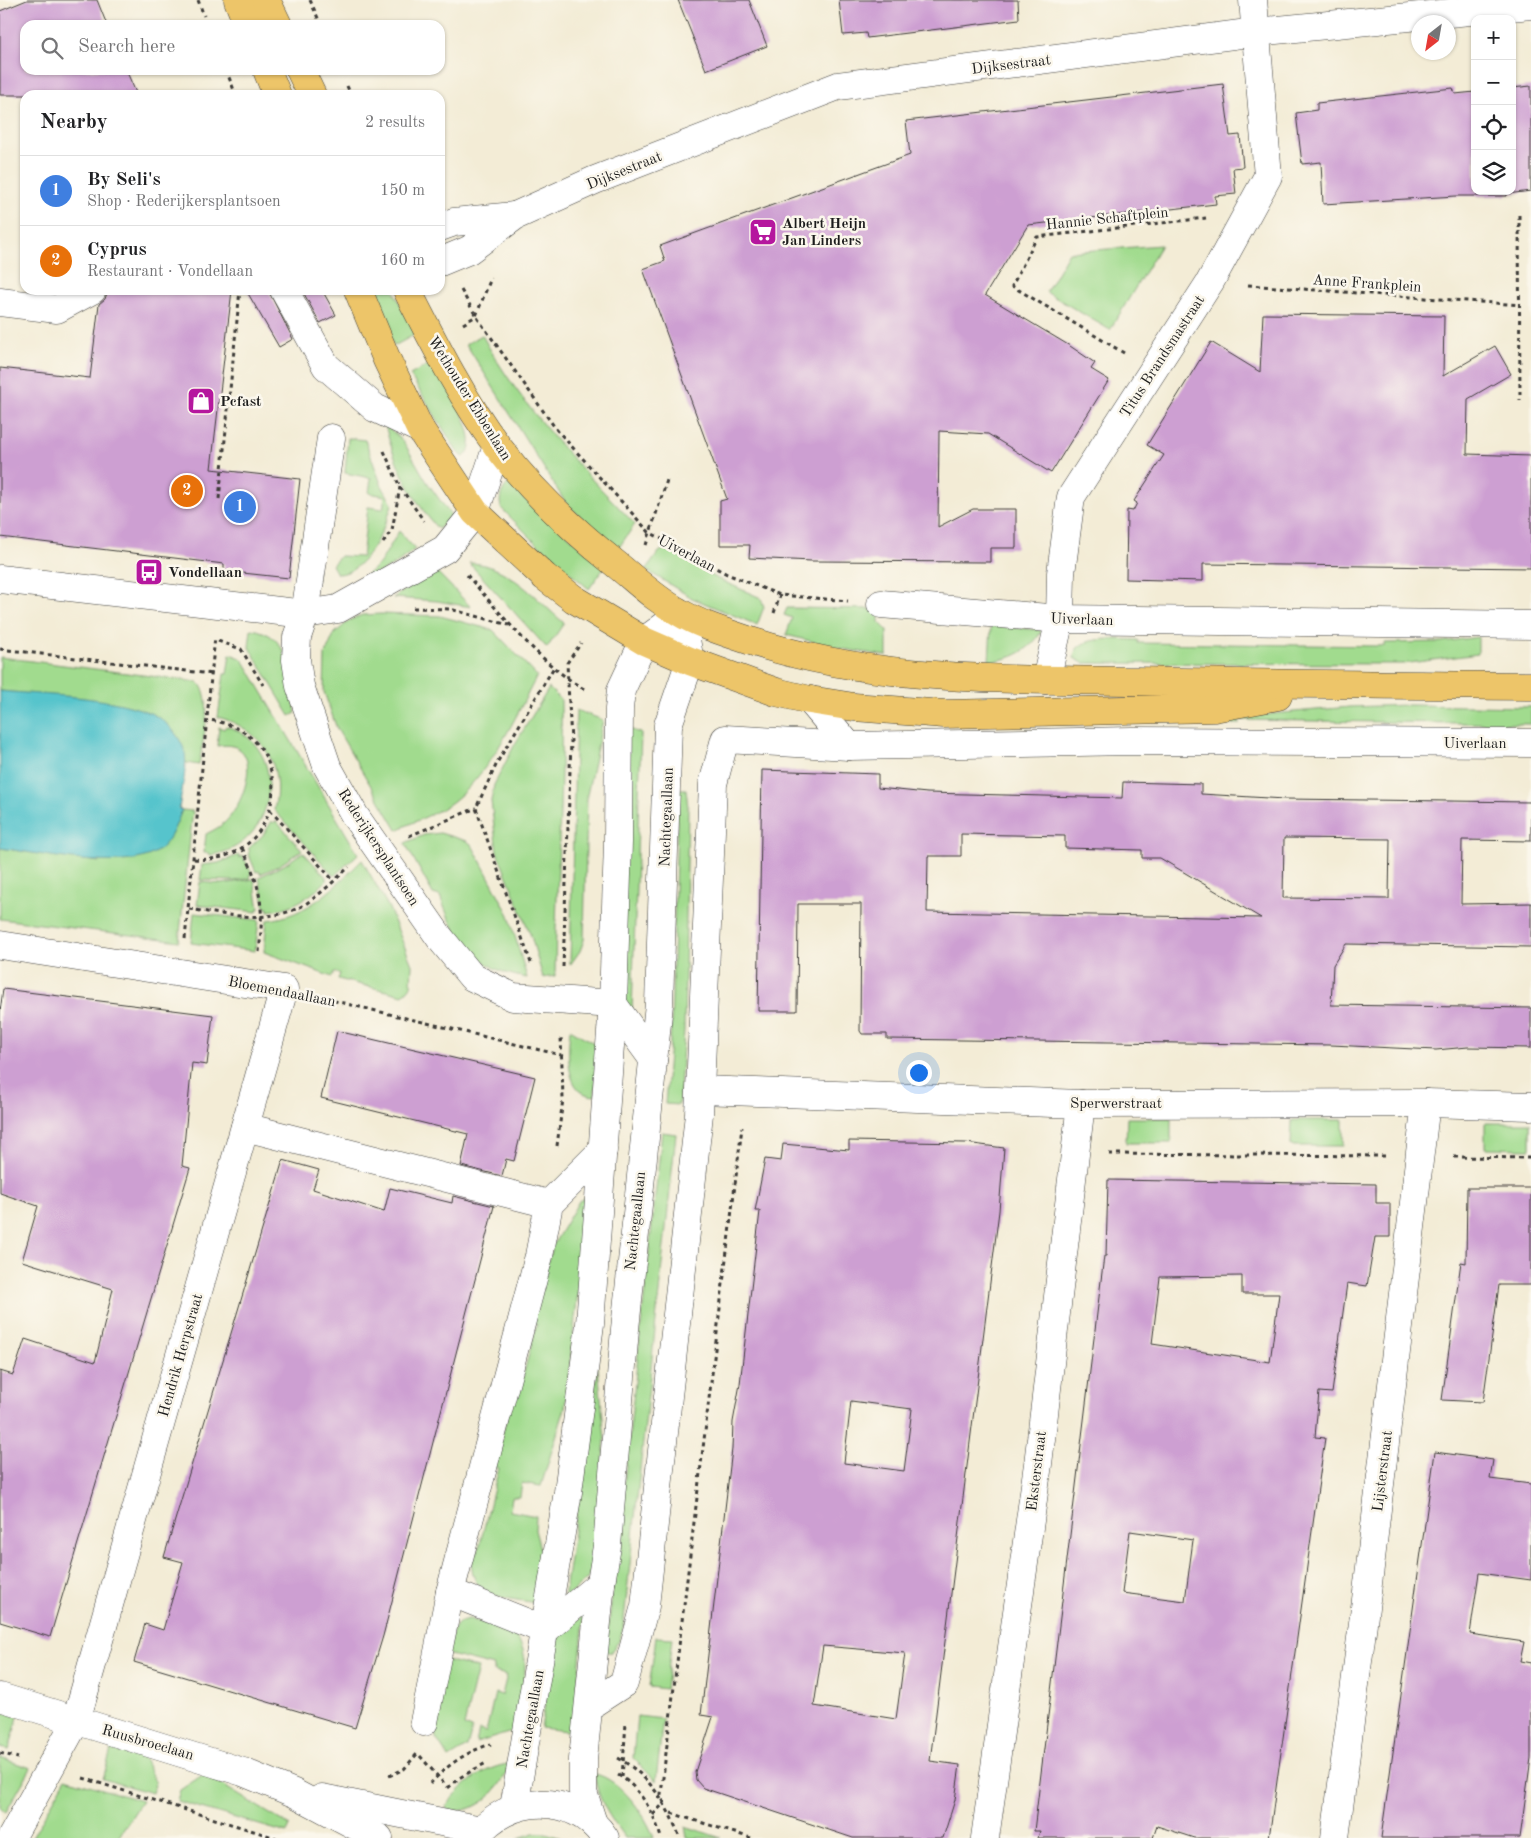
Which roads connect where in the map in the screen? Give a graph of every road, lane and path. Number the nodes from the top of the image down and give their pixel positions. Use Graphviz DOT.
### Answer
graph roads {
  1 [pos="198,0"];
  2 [pos="238,0"];
  3 [pos="266,0"];
  4 [pos="310,0"];
  5 [pos="1253,0"];
  6 [pos="1531,5"];
  7 [pos="206,20"];
  8 [pos="246,20"];
  9 [pos="276,20"];
  10 [pos="319,20"];
  11 [pos="1256,32"];
  12 [pos="228,75"];
  13 [pos="269,75"];
  14 [pos="302,75"];
  15 [pos="234,90"];
  16 [pos="275,90"];
  17 [pos="310,90"];
  18 [pos="1248,214"];
  19 [pos="1519,215"];
  20 [pos="515,216"];
  21 [pos="445,225"];
  22 [pos="445,260"];
  23 [pos="445,266"];
  24 [pos="1210,282"];
  25 [pos="83,295"];
  26 [pos="239,295"];
  27 [pos="287,295"];
  28 [pos="360,295"];
  29 [pos="410,295"];
  30 [pos="0,302"];
  31 [pos="1521,306"];
  32 [pos="1152,369"];
  33 [pos="1520,400"];
  34 [pos="420,429"];
  35 [pos="331,438"];
  36 [pos="497,446"];
  37 [pos="668,477"];
  38 [pos="219,499"];
  39 [pos="475,512"];
  40 [pos="649,532"];
  41 [pos="629,575"];
  42 [pos="0,579"];
  43 [pos="881,604"];
  44 [pos="405,607"];
  45 [pos="305,614"];
  46 [pos="681,614"];
  47 [pos="600,616"];
  48 [pos="1060,619"];
  49 [pos="511,625"];
  50 [pos="1531,625"];
  51 [pos="644,641"];
  52 [pos="0,649"];
  53 [pos="214,653"];
  54 [pos="690,661"];
  55 [pos="554,667"];
  56 [pos="212,674"];
  57 [pos="1046,680"];
  58 [pos="1336,686"];
  59 [pos="1531,686"];
  60 [pos="810,700"];
  61 [pos="208,720"];
  62 [pos="1531,743"];
  63 [pos="849,746"];
  64 [pos="476,808"];
  65 [pos="270,810"];
  66 [pos="242,848"];
  67 [pos="378,849"];
  68 [pos="194,859"];
  69 [pos="334,881"];
  70 [pos="263,915"];
  71 [pos="0,946"];
  72 [pos="256,985"];
  73 [pos="284,989"];
  74 [pos="549,999"];
  75 [pos="613,1004"];
  76 [pos="560,1055"];
  77 [pos="653,1058"];
  78 [pos="701,1090"];
  79 [pos="746,1091"];
  80 [pos="1426,1103"];
  81 [pos="1081,1104"];
  82 [pos="1531,1106"];
  83 [pos="244,1128"];
  84 [pos="603,1150"];
  85 [pos="1075,1154"];
  86 [pos="1420,1156"];
  87 [pos="1531,1158"];
  88 [pos="549,1204"];
  89 [pos="602,1583"];
  90 [pos="450,1592"];
  91 [pos="545,1630"];
  92 [pos="624,1683"];
  93 [pos="0,1697"];
  94 [pos="590,1705"];
  95 [pos="76,1721"];
  96 [pos="424,1722"];
  97 [pos="496,1742"];
  98 [pos="0,1753"];
  99 [pos="418,1753"];
  100 [pos="614,1756"];
  101 [pos="623,1761"];
  102 [pos="487,1762"];
  103 [pos="50,1768"];
  104 [pos="613,1773"];
  105 [pos="437,1776"];
  106 [pos="622,1778"];
  107 [pos="426,1788"];
  108 [pos="294,1793"];
  109 [pos="664,1804"];
  110 [pos="514,1807"];
  111 [pos="670,1812"];
  112 [pos="652,1815"];
  113 [pos="599,1830"];
  114 [pos="478,1834"];
  115 [pos="11,1838"];
  116 [pos="276,1838"];
  117 [pos="379,1838"];
  118 [pos="662,1838"];
  119 [pos="680,1838"];
  120 [pos="750,1838"];
  121 [pos="986,1838"];
  122 [pos="1335,1838"];
  1 -- 7 [label="path"];
  2 -- 8 [label="main road"];
  3 -- 9 [label="main road"];
  4 -- 10 [label="path"];
  5 -- 11 [label="street, Titus Brandsmastraat"];
  6 -- 11 [label="street, Dijksestraat"];
  11 -- 18 [label="street, Titus Brandsmastraat"];
  11 -- 20 [label="street, Dijksestraat"];
  12 -- 15 [label="path"];
  13 -- 16 [label="main road"];
  14 -- 17 [label="main road"];
  18 -- 24 [label="street, Titus Brandsmastraat"];
  18 -- 32 [label="path, Hannie Schaftplein"];
  19 -- 31 [label="path"];
  20 -- 21 [label="street, Dijksestraat"];
  20 -- 22 [label="street, Dijksestraat"];
  23 -- 40 [label="path"];
  24 -- 31 [label="path, Anne Frankplein"];
  24 -- 32 [label="street, Titus Brandsmastraat"];
  25 -- 30 [label="street"];
  26 -- 38 [label="path"];
  27 -- 34 [label="street"];
  28 -- 34 [label="main road"];
  29 -- 36 [label="main road, Wethouder Ebbenlaan"];
  31 -- 33 [label="path"];
  32 -- 48 [label="street, Titus Brandsmastraat"];
  34 -- 39 [label="main road"];
  35 -- 45 [label="street, Rederijkersplantsoen"];
  36 -- 39 [label="street"];
  36 -- 41 [label="main road, Wethouder Ebbenlaan"];
  37 -- 40 [label="path"];
  39 -- 45 [label="street"];
  39 -- 47 [label="main road"];
  40 -- 41 [label="path"];
  40 -- 43 [label="path, Uiverlaan"];
  41 -- 46 [label="main road, Wethouder Ebbenlaan"];
  42 -- 45 [label="street"];
  43 -- 48 [label="street, Uiverlaan"];
  44 -- 49 [label="path"];
  45 -- 67 [label="street, Rederijkersplantsoen"];
  46 -- 51 [label="street, Nachtegaallaan"];
  46 -- 54 [label="street, Nachtegaallaan"];
  46 -- 57 [label="main road"];
  47 -- 51 [label="main road"];
  47 -- 74 [label="path"];
  48 -- 50 [label="street, Uiverlaan"];
  48 -- 57 [label="street, Titus Brandsmastraat"];
  51 -- 54 [label="main road"];
  51 -- 75 [label="street, Nachtegaallaan"];
  52 -- 56 [label="path"];
  53 -- 56 [label="path"];
  54 -- 60 [label="main road"];
  54 -- 77 [label="street, Nachtegaallaan"];
  55 -- 64 [label="path"];
  56 -- 61 [label="path"];
  57 -- 58 [label="main road"];
  58 -- 59 [label="main road"];
  58 -- 60 [label="main road"];
  60 -- 63 [label="street"];
  61 -- 65 [label="path"];
  61 -- 68 [label="path"];
  62 -- 63 [label="street, Uiverlaan"];
  63 -- 78 [label="street, Uiverlaan"];
  64 -- 67 [label="path"];
  64 -- 74 [label="path"];
  65 -- 66 [label="path"];
  65 -- 69 [label="path"];
  66 -- 68 [label="path"];
  66 -- 70 [label="path"];
  67 -- 69 [label="path"];
  67 -- 74 [label="street, Rederijkersplantsoen"];
  68 -- 70 [label="path"];
  69 -- 70 [label="path"];
  70 -- 72 [label="path"];
  71 -- 72 [label="street, Bloemendaallaan"];
  72 -- 73 [label="street, Bloemendaallaan"];
  73 -- 76 [label="path, Bloemendaallaan"];
  73 -- 83 [label="street, Hendrik Herpstraat"];
  74 -- 75 [label="street, Rederijkersplantsoen"];
  74 -- 76 [label="path"];
  75 -- 77 [label="street"];
  75 -- 84 [label="street, Nachtegaallaan"];
  76 -- 88 [label="path"];
  77 -- 89 [label="street, Nachtegaallaan"];
  78 -- 79 [label="street, Sperwerstraat"];
  78 -- 92 [label="street"];
  79 -- 81 [label="street, Sperwerstraat"];
  79 -- 109 [label="path"];
  80 -- 81 [label="street, Sperwerstraat"];
  80 -- 82 [label="street, Sperwerstraat"];
  80 -- 86 [label="street, Lijsterstraat"];
  81 -- 85 [label="street, Eksterstraat"];
  83 -- 88 [label="street"];
  83 -- 95 [label="street, Hendrik Herpstraat"];
  84 -- 88 [label="street"];
  84 -- 91 [label="street, Nachtegaallaan"];
  85 -- 86 [label="path"];
  85 -- 121 [label="street, Eksterstraat"];
  86 -- 87 [label="path"];
  86 -- 122 [label="street, Lijsterstraat"];
  88 -- 90 [label="street"];
  89 -- 91 [label="street"];
  89 -- 94 [label="street, Nachtegaallaan"];
  90 -- 91 [label="street"];
  90 -- 96 [label="street"];
  91 -- 110 [label="street, Nachtegaallaan"];
  92 -- 94 [label="street"];
  92 -- 101 [label="path"];
  93 -- 95 [label="street, Ruusbroeclaan"];
  94 -- 113 [label="street, Nachtegaallaan"];
  95 -- 103 [label="street, Hendrik Herpstraat"];
  95 -- 108 [label="street, Ruusbroeclaan"];
  97 -- 105 [label="path"];
  98 -- 103 [label="path"];
  99 -- 105 [label="path"];
  100 -- 101 [label="path"];
  101 -- 106 [label="path"];
  101 -- 109 [label="path"];
  102 -- 105 [label="path"];
  103 -- 115 [label="street, Hendrik Herpstraat"];
  103 -- 116 [label="path"];
  104 -- 106 [label="path"];
  105 -- 107 [label="path"];
  106 -- 112 [label="path"];
  108 -- 114 [label="street, Ruusbroeclaan"];
  108 -- 117 [label="street, Ruusbroeclaan"];
  109 -- 111 [label="path"];
  109 -- 112 [label="path"];
  110 -- 113 [label="street"];
  110 -- 114 [label="street"];
  111 -- 119 [label="path"];
  111 -- 120 [label="path"];
  112 -- 118 [label="path"];
}
